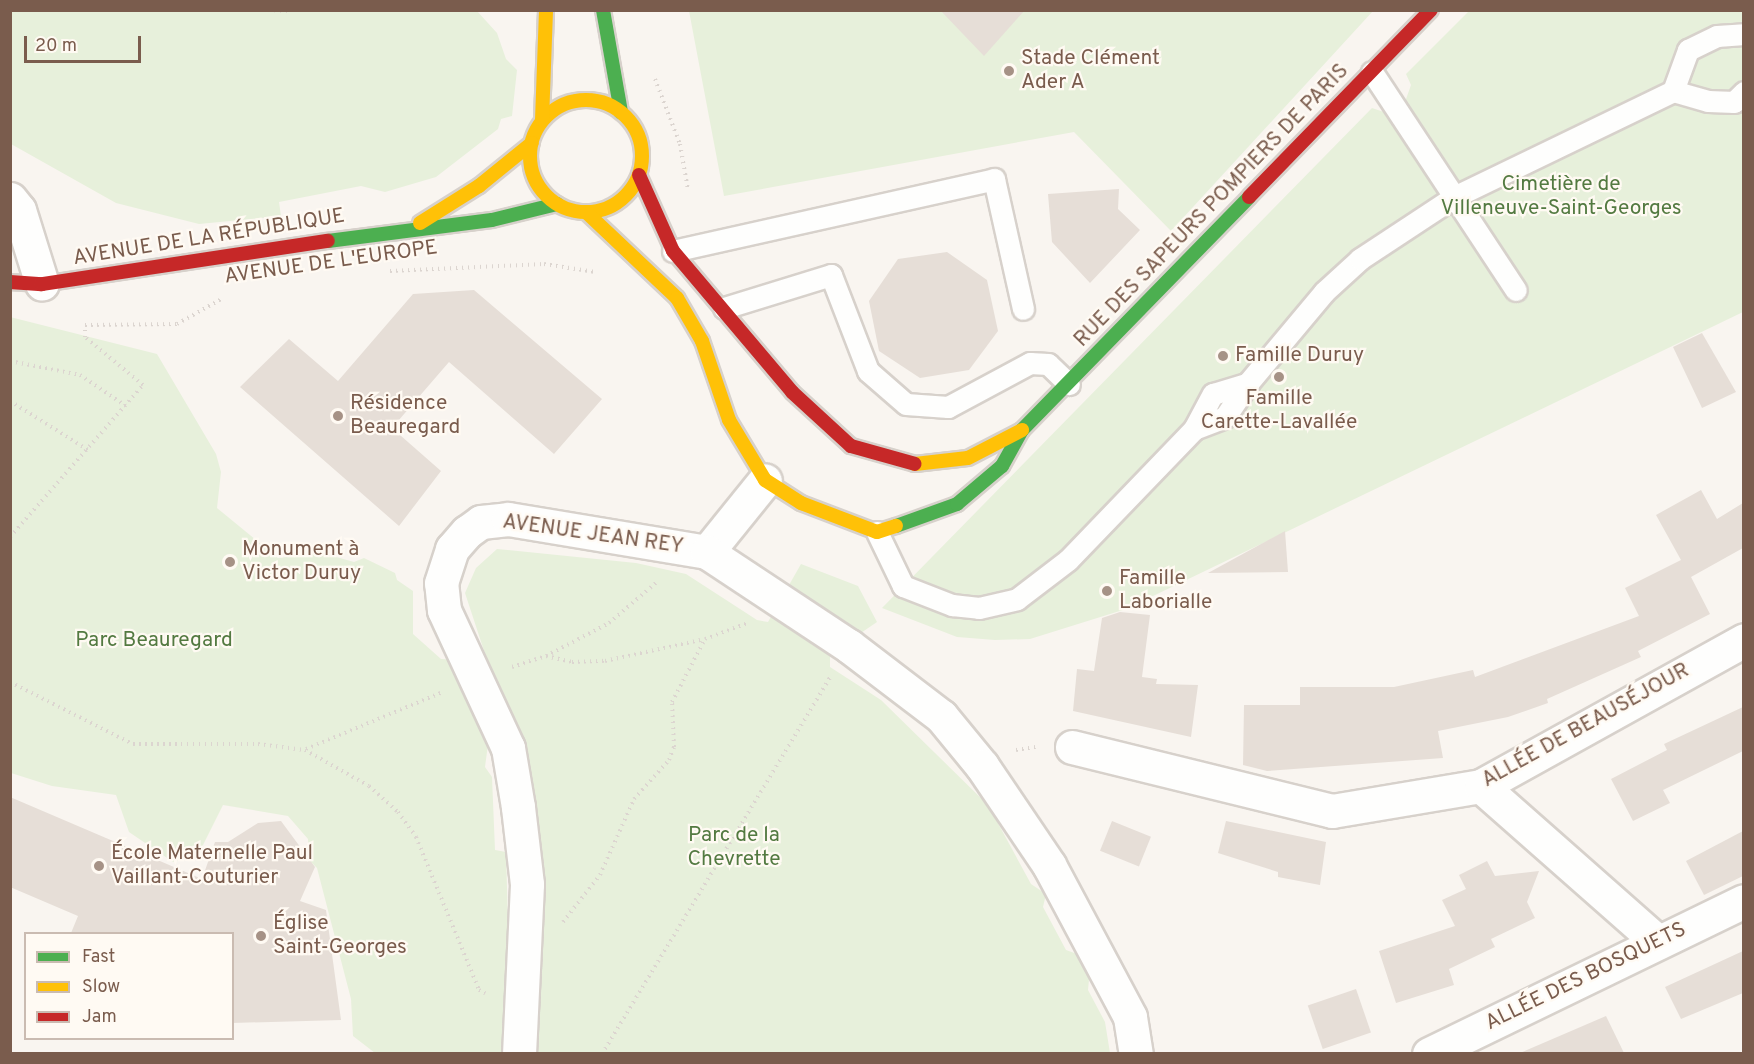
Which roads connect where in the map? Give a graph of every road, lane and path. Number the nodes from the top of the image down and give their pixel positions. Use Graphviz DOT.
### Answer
graph roads {
  1 [pos="268,10"];
  2 [pos="546,10"];
  3 [pos="603,10"];
  4 [pos="1431,10"];
  5 [pos="287,12"];
  6 [pos="1743,34"];
  7 [pos="651,69"];
  8 [pos="1372,72"];
  9 [pos="1673,91"];
  10 [pos="1743,92"];
  11 [pos="621,112"];
  12 [pos="543,120"];
  13 [pos="532,144"];
  14 [pos="639,175"];
  15 [pos="1454,197"];
  16 [pos="10,199"];
  17 [pos="557,204"];
  18 [pos="587,213"];
  19 [pos="414,227"];
  20 [pos="669,244"];
  21 [pos="642,264"];
  22 [pos="377,273"];
  23 [pos="26,283"];
  24 [pos="1515,290"];
  25 [pos="230,296"];
  26 [pos="724,308"];
  27 [pos="1023,309"];
  28 [pos="10,361"];
  29 [pos="1069,384"];
  30 [pos="10,401"];
  31 [pos="126,406"];
  32 [pos="1022,430"];
  33 [pos="88,450"];
  34 [pos="765,480"];
  35 [pos="877,532"];
  36 [pos="10,537"];
  37 [pos="669,546"];
  38 [pos="707,552"];
  39 [pos="786,604"];
  40 [pos="705,639"];
  41 [pos="1743,640"];
  42 [pos="849,646"];
  43 [pos="546,656"];
  44 [pos="477,678"];
  45 [pos="10,682"];
  46 [pos="1072,747"];
  47 [pos="305,750"];
  48 [pos="1481,786"];
  49 [pos="1743,901"];
  50 [pos="1658,942"];
  51 [pos="525,962"];
  52 [pos="518,1011"];
  53 [pos="519,1053"];
  54 [pos="602,1053"];
  55 [pos="1136,1053"];
  56 [pos="1429,1053"];
  1 -- 5 [label="path"];
  2 -- 12 [label="street"];
  3 -- 11 [label="street"];
  4 -- 8 [label="street, RUE DES SAPEURS POMPIERS DE PARIS"];
  6 -- 9 [label="lane"];
  7 -- 20 [label="path"];
  8 -- 15 [label="lane"];
  8 -- 29 [label="street, RUE DES SAPEURS POMPIERS DE PARIS"];
  9 -- 10 [label="lane"];
  9 -- 15 [label="lane"];
  11 -- 12 [label="street"];
  11 -- 14 [label="street"];
  12 -- 13 [label="street"];
  13 -- 17 [label="street"];
  13 -- 19 [label="street, AVENUE DE L'EUROPE"];
  14 -- 18 [label="street"];
  14 -- 20 [label="street, RUE DES SAPEURS POMPIERS DE PARIS"];
  15 -- 24 [label="lane"];
  15 -- 35 [label="lane"];
  16 -- 23 [label="street"];
  17 -- 18 [label="street"];
  17 -- 19 [label="street, AVENUE DE L'EUROPE"];
  18 -- 21 [label="street"];
  19 -- 23 [label="street, AVENUE DE LA RÉPUBLIQUE"];
  20 -- 26 [label="street, RUE DES SAPEURS POMPIERS DE PARIS"];
  20 -- 27 [label="lane"];
  21 -- 22 [label="path, AVENUE DE L'EUROPE"];
  21 -- 34 [label="street"];
  25 -- 31 [label="path, AVENUE DE L'EUROPE"];
  26 -- 29 [label="lane"];
  26 -- 32 [label="street, RUE DES SAPEURS POMPIERS DE PARIS"];
  28 -- 31 [label="path"];
  29 -- 32 [label="street, RUE DES SAPEURS POMPIERS DE PARIS"];
  30 -- 33 [label="path"];
  31 -- 33 [label="path"];
  32 -- 35 [label="street, RUE DES SAPEURS POMPIERS DE PARIS"];
  33 -- 36 [label="path"];
  34 -- 35 [label="street"];
  34 -- 38 [label="street, AVENUE JEAN REY"];
  37 -- 38 [label="street, AVENUE JEAN REY"];
  37 -- 43 [label="path"];
  37 -- 44 [label="street, AVENUE JEAN REY"];
  38 -- 39 [label="street"];
  39 -- 40 [label="path"];
  39 -- 42 [label="street"];
  40 -- 43 [label="path"];
  40 -- 51 [label="path"];
  41 -- 48 [label="street, ALLÉE DE BEAUSÉJOUR"];
  42 -- 54 [label="path"];
  42 -- 55 [label="street"];
  43 -- 44 [label="path"];
  44 -- 47 [label="path"];
  44 -- 51 [label="street, AVENUE JEAN REY"];
  45 -- 47 [label="path"];
  46 -- 48 [label="street, ALLÉE DE BEAUSÉJOUR"];
  47 -- 52 [label="path"];
  48 -- 50 [label="street"];
  49 -- 50 [label="street, ALLÉE DES BOSQUETS"];
  50 -- 56 [label="street, ALLÉE DES BOSQUETS"];
  51 -- 52 [label="street, AVENUE JEAN REY"];
  52 -- 53 [label="street, AVENUE JEAN REY"];
}
